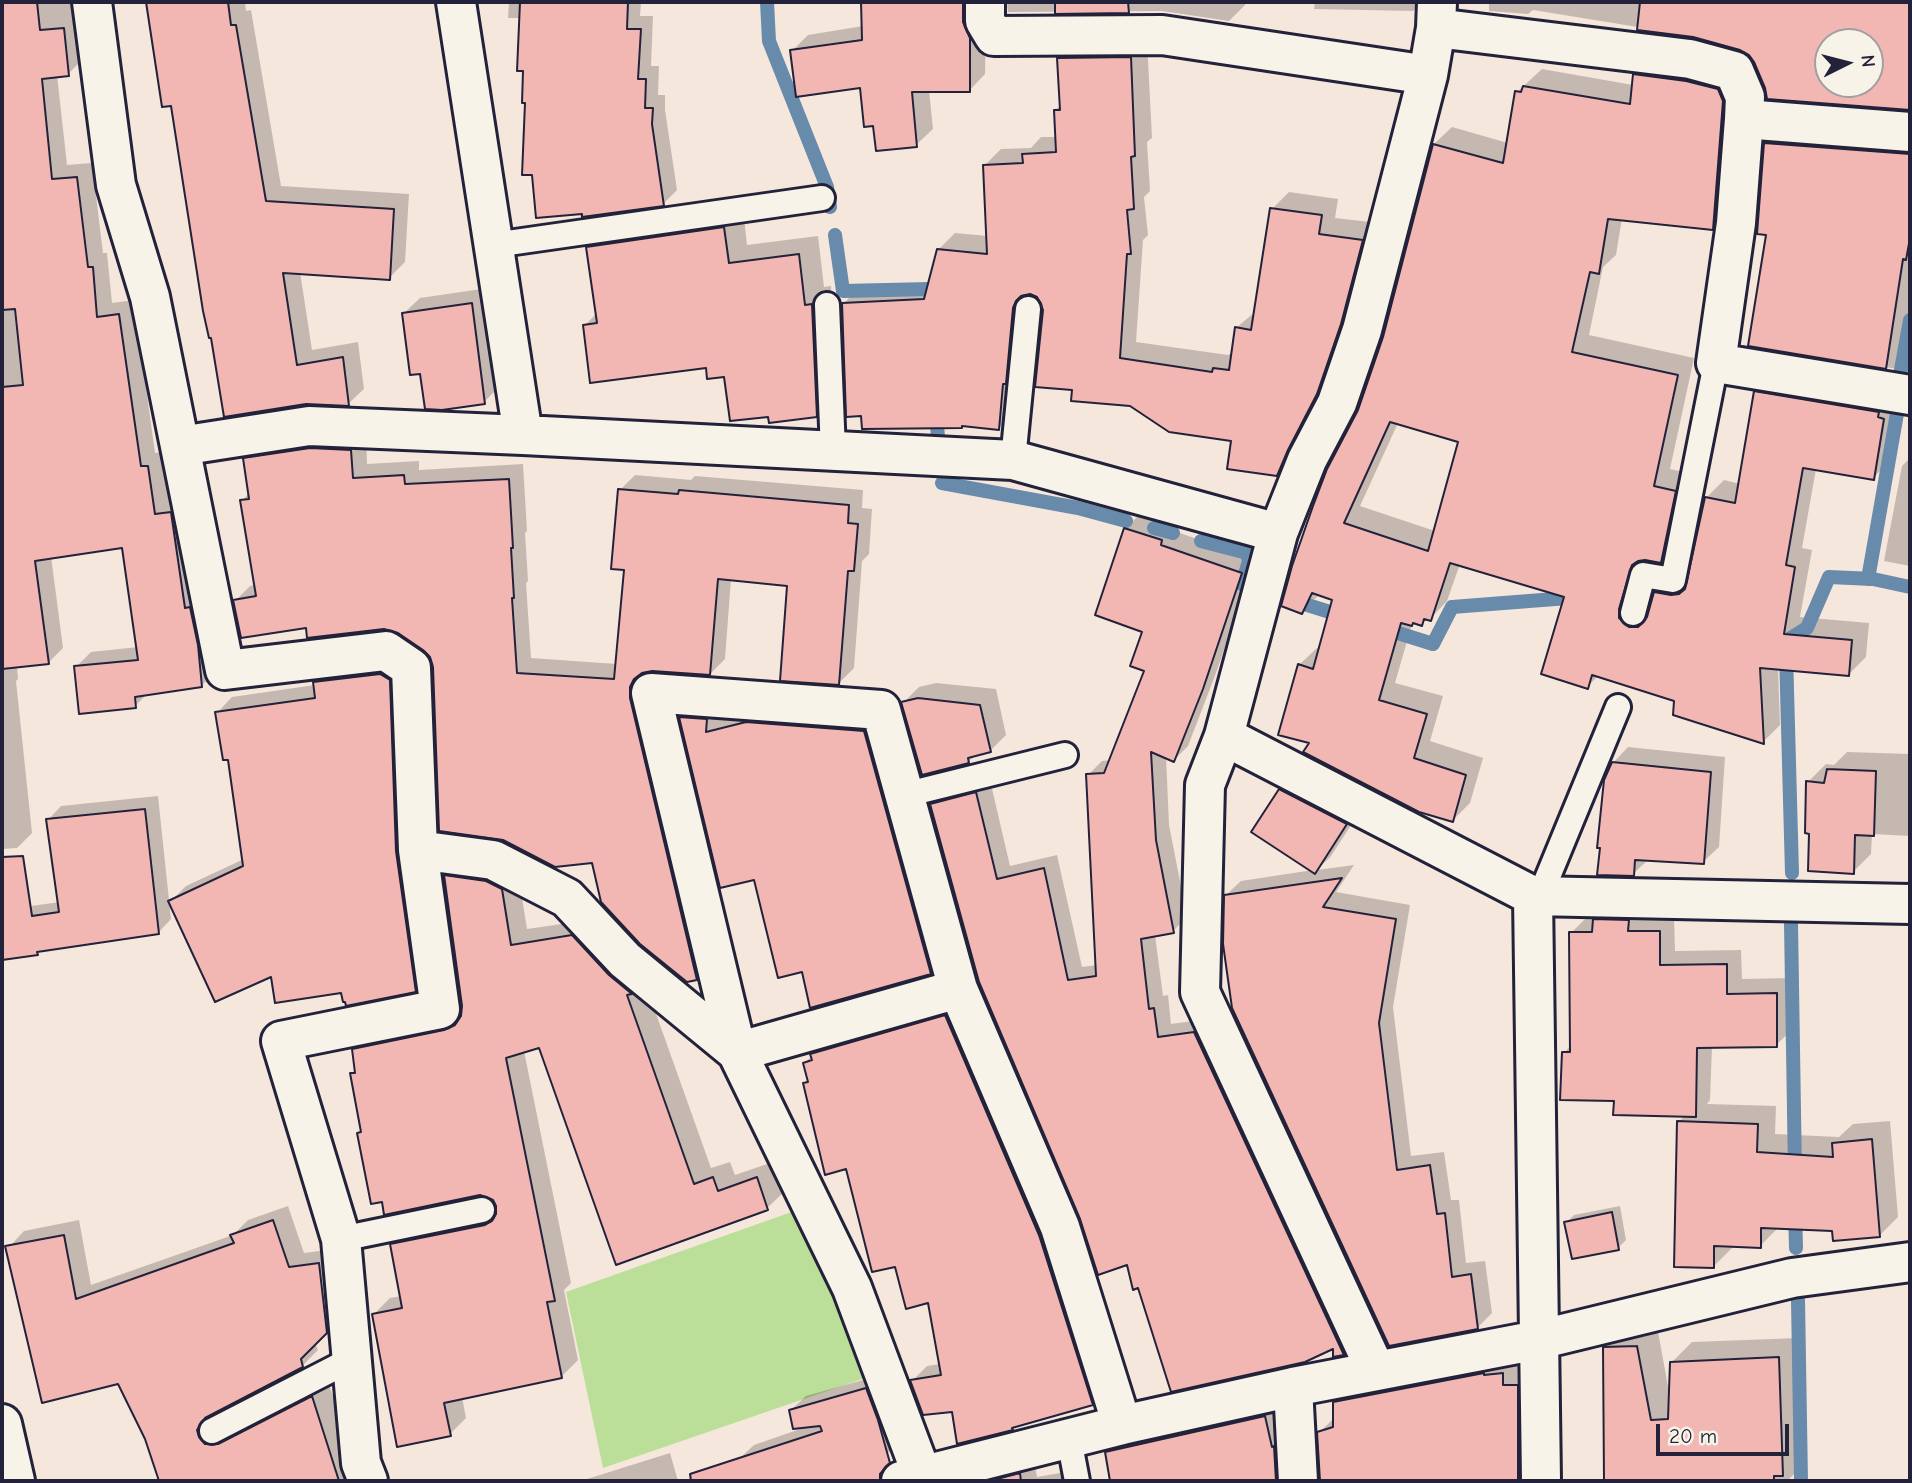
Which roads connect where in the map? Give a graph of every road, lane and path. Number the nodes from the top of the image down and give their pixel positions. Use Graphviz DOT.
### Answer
graph roads {
  1 [pos="92,2"];
  2 [pos="456,2"];
  3 [pos="985,2"];
  4 [pos="1436,15"];
  5 [pos="1428,75"];
  6 [pos="1744,119"];
  7 [pos="1910,132"];
  8 [pos="822,198"];
  9 [pos="494,245"];
  10 [pos="827,305"];
  11 [pos="1028,309"];
  12 [pos="1716,363"];
  13 [pos="1910,395"];
  14 [pos="523,435"];
  15 [pos="180,446"];
  16 [pos="833,451"];
  17 [pos="1013,460"];
  18 [pos="1278,533"];
  19 [pos="1633,613"];
  20 [pos="1618,707"];
  21 [pos="1224,736"];
  22 [pos="1065,755"];
  23 [pos="904,795"];
  24 [pos="418,850"];
  25 [pos="1536,896"];
  26 [pos="1910,904"];
  27 [pos="958,989"];
  28 [pos="737,1052"];
  29 [pos="482,1210"];
  30 [pos="341,1239"];
  31 [pos="1910,1262"];
  32 [pos="1538,1340"];
  33 [pos="352,1359"];
  34 [pos="1376,1371"];
  35 [pos="1293,1387"];
  36 [pos="2,1424"];
  37 [pos="1122,1425"];
  38 [pos="212,1430"];
  39 [pos="1069,1438"];
  40 [pos="912,1478"];
  41 [pos="15,1481"];
  42 [pos="369,1481"];
  43 [pos="1077,1481"];
  44 [pos="1298,1481"];
  45 [pos="1541,1481"];
  1 -- 15 [label="street"];
  2 -- 9 [label="street"];
  3 -- 5 [label="street"];
  4 -- 5 [label="street"];
  4 -- 6 [label="street"];
  5 -- 18 [label="street"];
  6 -- 7 [label="street"];
  6 -- 12 [label="street"];
  8 -- 9 [label="lane"];
  9 -- 14 [label="street"];
  10 -- 16 [label="lane"];
  11 -- 17 [label="lane"];
  12 -- 13 [label="street"];
  12 -- 19 [label="lane"];
  14 -- 15 [label="street"];
  14 -- 16 [label="street"];
  15 -- 24 [label="street"];
  16 -- 17 [label="street"];
  17 -- 18 [label="street"];
  18 -- 21 [label="street"];
  20 -- 25 [label="lane"];
  21 -- 25 [label="street"];
  21 -- 34 [label="street"];
  22 -- 23 [label="lane"];
  23 -- 27 [label="street"];
  23 -- 28 [label="street"];
  24 -- 28 [label="street"];
  24 -- 30 [label="street"];
  25 -- 26 [label="street"];
  25 -- 32 [label="street"];
  27 -- 28 [label="street"];
  27 -- 37 [label="street"];
  28 -- 40 [label="street"];
  29 -- 30 [label="lane"];
  30 -- 33 [label="street"];
  31 -- 32 [label="street"];
  32 -- 34 [label="street"];
  32 -- 45 [label="street"];
  33 -- 38 [label="lane"];
  33 -- 42 [label="street"];
  34 -- 35 [label="street"];
  35 -- 37 [label="street"];
  35 -- 44 [label="street"];
  36 -- 41 [label="street"];
  37 -- 39 [label="street"];
  39 -- 40 [label="street"];
  39 -- 43 [label="lane"];
}
